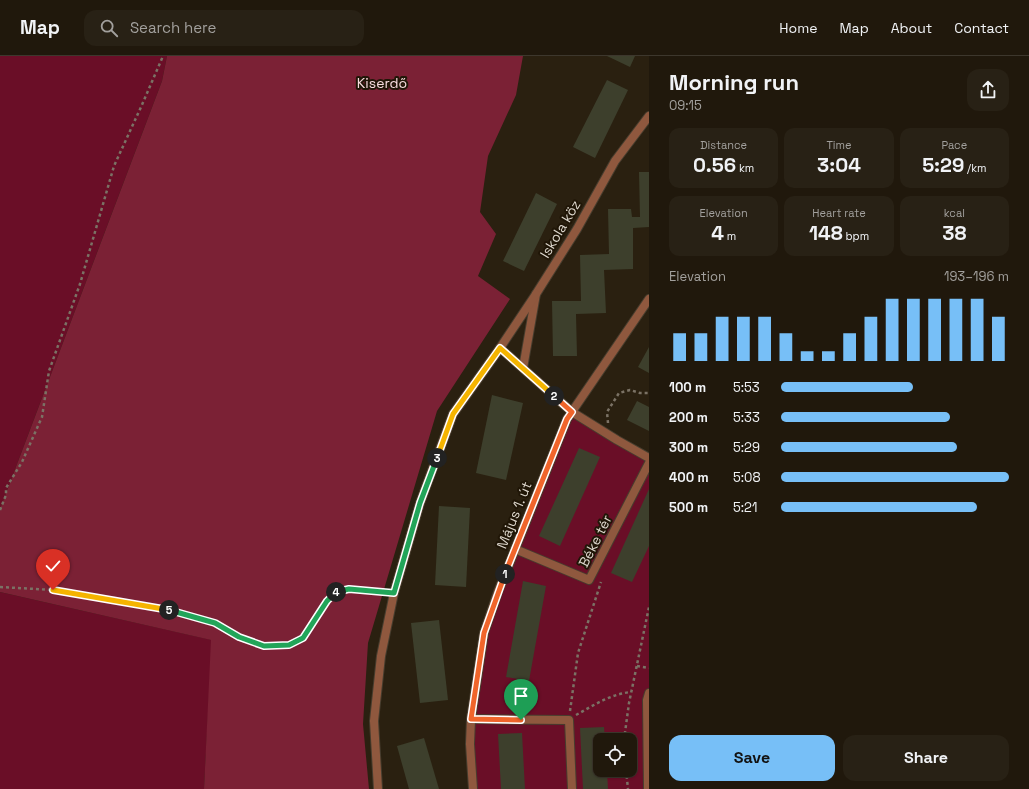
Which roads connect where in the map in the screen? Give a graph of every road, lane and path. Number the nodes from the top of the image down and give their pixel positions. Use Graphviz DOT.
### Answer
graph roads {
  1 [pos="163,56"];
  2 [pos="649,116"];
  3 [pos="536,294"];
  4 [pos="649,299"];
  5 [pos="500,348"];
  6 [pos="523,368"];
  7 [pos="649,392"];
  8 [pos="572,412"];
  9 [pos="609,435"];
  10 [pos="649,458"];
  11 [pos="649,463"];
  12 [pos="0,510"];
  13 [pos="515,549"];
  14 [pos="603,577"];
  15 [pos="0,587"];
  16 [pos="394,593"];
  17 [pos="649,607"];
  18 [pos="637,666"];
  19 [pos="649,668"];
  20 [pos="631,692"];
  21 [pos="649,694"];
  22 [pos="471,719"];
  23 [pos="569,720"];
  24 [pos="625,733"];
  25 [pos="627,777"];
  26 [pos="378,789"];
  27 [pos="473,789"];
  28 [pos="572,789"];
  29 [pos="628,789"];
  30 [pos="648,789"];
  1 -- 12 [label="path"];
  2 -- 3 [label="street, Iskola köz"];
  3 -- 5 [label="street"];
  3 -- 6 [label="street, Iskola köz"];
  4 -- 8 [label="street, Május 1. út"];
  5 -- 6 [label="street"];
  5 -- 16 [label="street"];
  6 -- 8 [label="street"];
  7 -- 9 [label="path"];
  8 -- 9 [label="street"];
  8 -- 13 [label="street, Május 1. út"];
  9 -- 10 [label="street"];
  11 -- 13 [label="street, Béke tér"];
  13 -- 22 [label="street, Május 1. út"];
  14 -- 23 [label="path"];
  15 -- 16 [label="path"];
  16 -- 26 [label="street"];
  17 -- 18 [label="path"];
  18 -- 19 [label="path"];
  18 -- 20 [label="path"];
  20 -- 23 [label="path"];
  20 -- 24 [label="path"];
  21 -- 30 [label="street"];
  22 -- 23 [label="street"];
  22 -- 27 [label="street, Május 1. út"];
  23 -- 28 [label="street"];
  25 -- 29 [label="path"];
}
